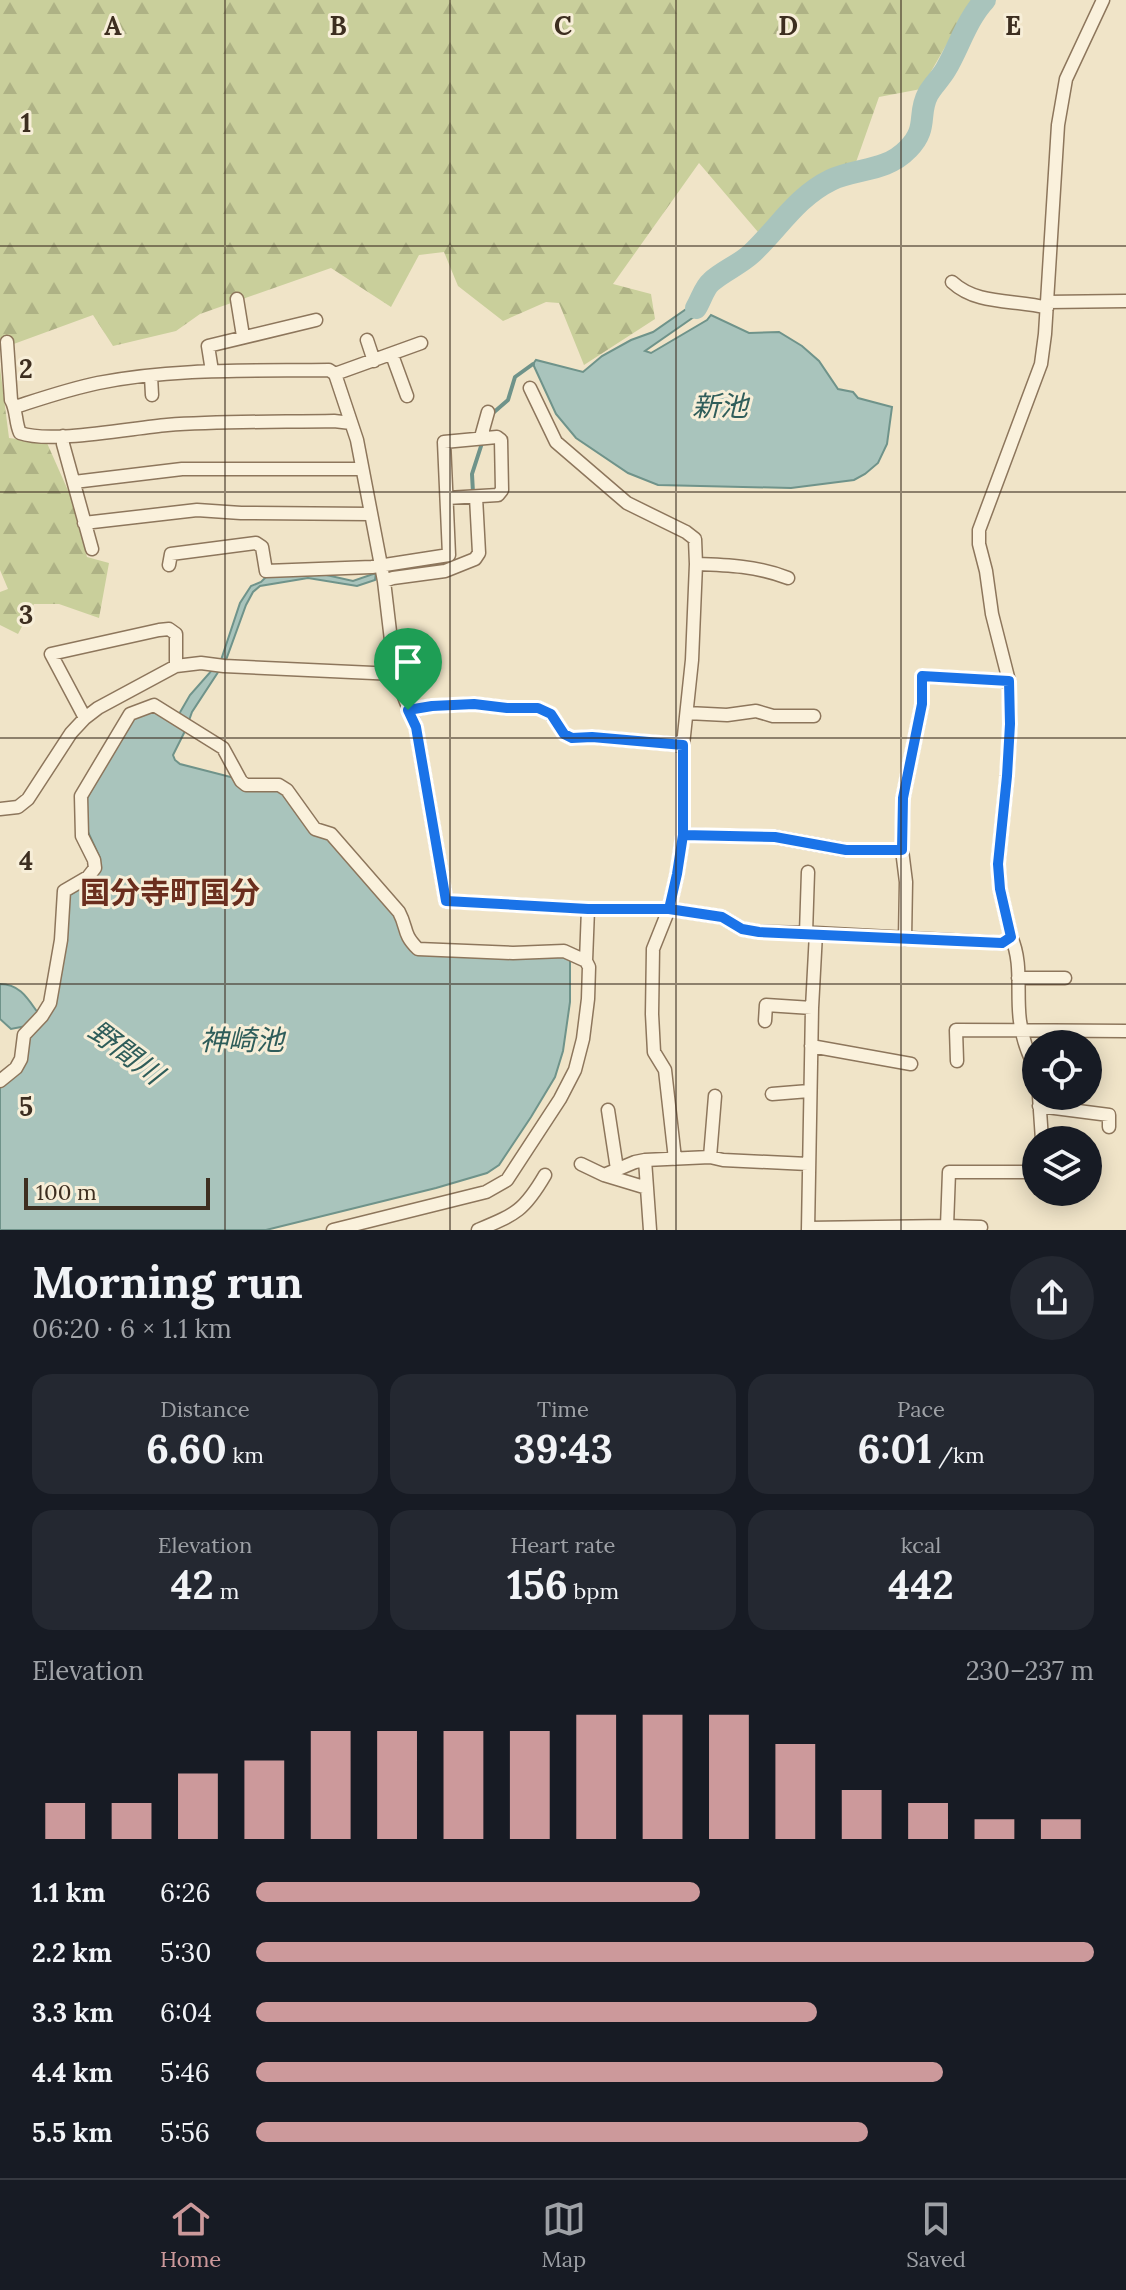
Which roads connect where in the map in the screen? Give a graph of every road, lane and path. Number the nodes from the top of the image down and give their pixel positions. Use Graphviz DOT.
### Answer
graph roads {
  1 [pos="1103,0"];
  2 [pos="952,282"];
  3 [pos="237,299"];
  4 [pos="1126,301"];
  5 [pos="1047,305"];
  6 [pos="316,320"];
  7 [pos="243,336"];
  8 [pos="367,340"];
  9 [pos="7,342"];
  10 [pos="421,343"];
  11 [pos="392,355"];
  12 [pos="374,361"];
  13 [pos="212,371"];
  14 [pos="335,374"];
  15 [pos="151,376"];
  16 [pos="530,388"];
  17 [pos="152,395"];
  18 [pos="407,396"];
  19 [pos="15,407"];
  20 [pos="488,412"];
  21 [pos="351,423"];
  22 [pos="63,436"];
  23 [pos="481,437"];
  24 [pos="361,469"];
  25 [pos="74,482"];
  26 [pos="476,497"];
  27 [pos="447,498"];
  28 [pos="370,514"];
  29 [pos="84,523"];
  30 [pos="92,549"];
  31 [pos="696,564"];
  32 [pos="169,565"];
  33 [pos="382,573"];
  34 [pos="788,578"];
  35 [pos="176,666"];
  36 [pos="395,674"];
  37 [pos="1009,681"];
  38 [pos="408,710"];
  39 [pos="687,713"];
  40 [pos="814,716"];
  41 [pos="85,718"];
  42 [pos="683,745"];
  43 [pos="0,809"];
  44 [pos="683,835"];
  45 [pos="902,850"];
  46 [pos="808,872"];
  47 [pos="588,909"];
  48 [pos="669,909"];
  49 [pos="811,933"];
  50 [pos="1011,937"];
  51 [pos="905,939"];
  52 [pos="586,961"];
  53 [pos="1018,978"];
  54 [pos="1065,978"];
  55 [pos="812,1008"];
  56 [pos="765,1021"];
  57 [pos="1022,1030"];
  58 [pos="1126,1031"];
  59 [pos="1102,1035"];
  60 [pos="811,1046"];
  61 [pos="957,1061"];
  62 [pos="911,1064"];
  63 [pos="0,1081"];
  64 [pos="809,1091"];
  65 [pos="772,1094"];
  66 [pos="715,1096"];
  67 [pos="608,1110"];
  68 [pos="1084,1110"];
  69 [pos="1109,1127"];
  70 [pos="710,1157"];
  71 [pos="675,1159"];
  72 [pos="645,1160"];
  73 [pos="581,1164"];
  74 [pos="808,1164"];
  75 [pos="617,1169"];
  76 [pos="1022,1172"];
  77 [pos="545,1175"];
  78 [pos="604,1175"];
  79 [pos="647,1188"];
  80 [pos="947,1226"];
  81 [pos="981,1227"];
  82 [pos="808,1229"];
  83 [pos="333,1230"];
  84 [pos="478,1230"];
  85 [pos="650,1230"];
  1 -- 5 [label="street"];
  2 -- 5 [label="street"];
  3 -- 7 [label="street"];
  4 -- 5 [label="street"];
  5 -- 37 [label="street"];
  6 -- 7 [label="street"];
  7 -- 13 [label="street"];
  8 -- 12 [label="street"];
  9 -- 19 [label="street"];
  10 -- 11 [label="street"];
  11 -- 12 [label="street"];
  11 -- 18 [label="street"];
  12 -- 14 [label="street"];
  13 -- 14 [label="street"];
  13 -- 15 [label="street"];
  14 -- 21 [label="street"];
  15 -- 17 [label="street"];
  15 -- 19 [label="street"];
  16 -- 31 [label="street"];
  19 -- 22 [label="street"];
  20 -- 23 [label="street"];
  21 -- 22 [label="street"];
  21 -- 24 [label="street"];
  22 -- 25 [label="street"];
  23 -- 26 [label="street"];
  23 -- 27 [label="street"];
  24 -- 25 [label="street"];
  24 -- 28 [label="street"];
  25 -- 29 [label="street"];
  26 -- 27 [label="street"];
  26 -- 33 [label="street"];
  27 -- 33 [label="street"];
  28 -- 29 [label="street"];
  28 -- 33 [label="street"];
  29 -- 30 [label="street"];
  31 -- 34 [label="street"];
  31 -- 39 [label="street"];
  32 -- 33 [label="street"];
  33 -- 36 [label="street"];
  35 -- 36 [label="street"];
  35 -- 41 [label="street"];
  35 -- 41 [label="street"];
  36 -- 38 [label="street"];
  37 -- 45 [label="street"];
  37 -- 50 [label="street"];
  38 -- 42 [label="street"];
  38 -- 47 [label="street"];
  39 -- 40 [label="street"];
  39 -- 42 [label="street"];
  41 -- 43 [label="street"];
  42 -- 44 [label="street"];
  44 -- 45 [label="street"];
  44 -- 48 [label="street"];
  45 -- 51 [label="street"];
  46 -- 49 [label="street"];
  47 -- 48 [label="street"];
  47 -- 52 [label="street"];
  48 -- 49 [label="street"];
  48 -- 71 [label="street"];
  49 -- 51 [label="street"];
  49 -- 55 [label="street"];
  50 -- 51 [label="street"];
  50 -- 53 [label="street"];
  52 -- 63 [label="street"];
  52 -- 83 [label="street"];
  53 -- 54 [label="street"];
  53 -- 57 [label="street"];
  55 -- 56 [label="street"];
  55 -- 60 [label="street"];
  57 -- 61 [label="street"];
  58 -- 59 [label="street"];
  60 -- 62 [label="street"];
  60 -- 64 [label="street"];
  64 -- 65 [label="street"];
  64 -- 74 [label="street"];
  66 -- 70 [label="street"];
  67 -- 75 [label="street"];
  68 -- 69 [label="street"];
  70 -- 71 [label="street"];
  70 -- 74 [label="street"];
  71 -- 72 [label="street"];
  72 -- 75 [label="street"];
  72 -- 79 [label="street"];
  73 -- 78 [label="street"];
  74 -- 82 [label="street"];
  75 -- 78 [label="street"];
  76 -- 80 [label="street"];
  77 -- 84 [label="street"];
  78 -- 79 [label="street"];
  79 -- 85 [label="street"];
  80 -- 81 [label="street"];
  80 -- 82 [label="street"];
}
